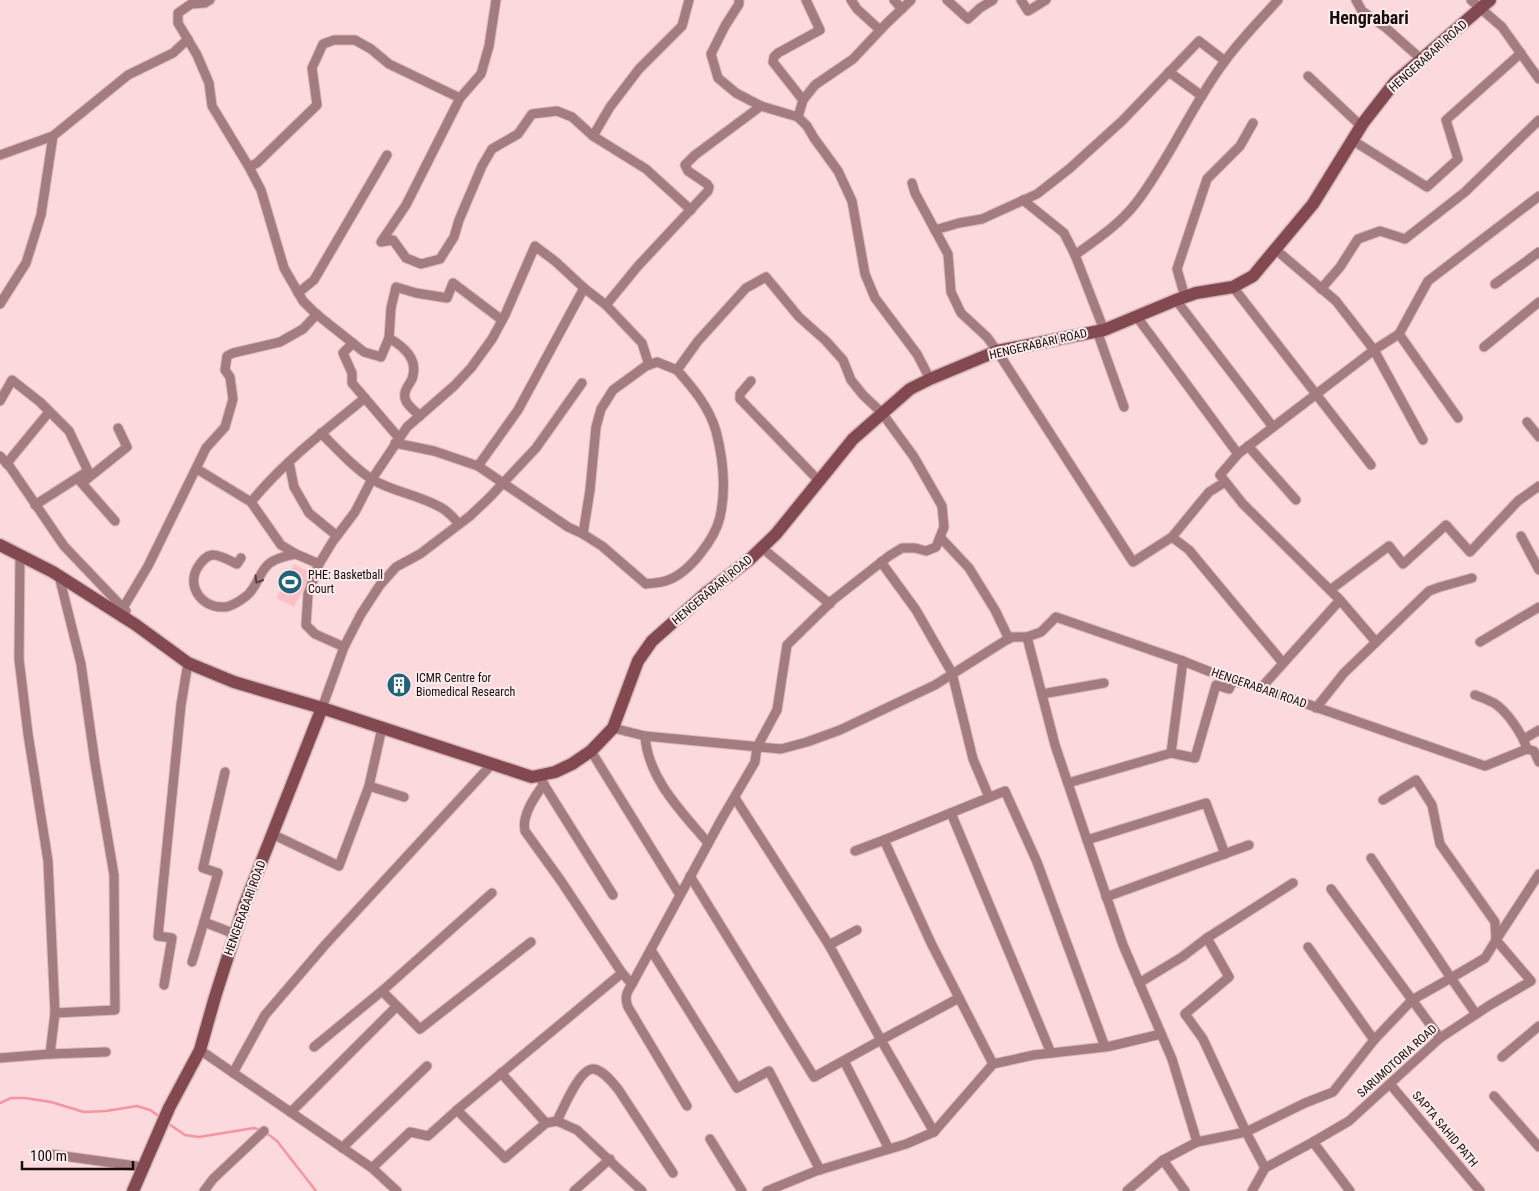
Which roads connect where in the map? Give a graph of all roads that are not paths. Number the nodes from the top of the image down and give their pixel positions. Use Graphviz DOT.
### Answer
graph roads {
  1 [pos="210,0"];
  2 [pos="496,0"];
  3 [pos="689,0"];
  4 [pos="739,0"];
  5 [pos="806,0"];
  6 [pos="852,0"];
  7 [pos="894,0"];
  8 [pos="911,0"];
  9 [pos="947,0"];
  10 [pos="993,0"];
  11 [pos="1021,0"];
  12 [pos="1046,0"];
  13 [pos="1278,0"];
  14 [pos="1356,0"];
  15 [pos="1471,0"];
  16 [pos="1486,4"];
  17 [pos="902,9"];
  18 [pos="880,30"];
  19 [pos="188,39"];
  20 [pos="1521,53"];
  21 [pos="1421,59"];
  22 [pos="1225,61"];
  23 [pos="1169,72"];
  24 [pos="1308,76"];
  25 [pos="1539,79"];
  26 [pos="1202,96"];
  27 [pos="460,98"];
  28 [pos="804,100"];
  29 [pos="761,106"];
  30 [pos="798,117"];
  31 [pos="1539,120"];
  32 [pos="1253,123"];
  33 [pos="1361,126"];
  34 [pos="53,136"];
  35 [pos="593,136"];
  36 [pos="1352,140"];
  37 [pos="0,155"];
  38 [pos="387,155"];
  39 [pos="249,167"];
  40 [pos="912,183"];
  41 [pos="1539,196"];
  42 [pos="1023,200"];
  43 [pos="691,210"];
  44 [pos="935,230"];
  45 [pos="1275,249"];
  46 [pos="1539,252"];
  47 [pos="1075,255"];
  48 [pos="1495,284"];
  49 [pos="1233,287"];
  50 [pos="584,288"];
  51 [pos="1321,289"];
  52 [pos="298,293"];
  53 [pos="1180,298"];
  54 [pos="1539,302"];
  55 [pos="0,304"];
  56 [pos="606,305"];
  57 [pos="317,314"];
  58 [pos="1137,317"];
  59 [pos="502,320"];
  60 [pos="1101,331"];
  61 [pos="1399,334"];
  62 [pos="389,338"];
  63 [pos="353,343"];
  64 [pos="1484,347"];
  65 [pos="1374,350"];
  66 [pos="997,351"];
  67 [pos="649,364"];
  68 [pos="677,370"];
  69 [pos="930,379"];
  70 [pos="751,381"];
  71 [pos="582,383"];
  72 [pos="1315,394"];
  73 [pos="365,398"];
  74 [pos="0,401"];
  75 [pos="1124,407"];
  76 [pos="49,412"];
  77 [pos="882,413"];
  78 [pos="420,416"];
  79 [pos="1458,418"];
  80 [pos="1527,422"];
  81 [pos="1273,427"];
  82 [pos="118,428"];
  83 [pos="321,433"];
  84 [pos="1539,437"];
  85 [pos="1423,440"];
  86 [pos="397,441"];
  87 [pos="1248,446"];
  88 [pos="1238,454"];
  89 [pos="0,456"];
  90 [pos="289,462"];
  91 [pos="7,464"];
  92 [pos="1371,465"];
  93 [pos="478,466"];
  94 [pos="197,469"];
  95 [pos="372,479"];
  96 [pos="79,480"];
  97 [pos="819,481"];
  98 [pos="1225,482"];
  99 [pos="505,483"];
  100 [pos="1539,486"];
  101 [pos="1296,500"];
  102 [pos="251,502"];
  103 [pos="35,505"];
  104 [pos="115,521"];
  105 [pos="459,524"];
  106 [pos="583,534"];
  107 [pos="337,536"];
  108 [pos="1521,536"];
  109 [pos="940,537"];
  110 [pos="1172,537"];
  111 [pos="0,545"];
  112 [pos="762,548"];
  113 [pos="296,554"];
  114 [pos="20,555"];
  115 [pos="241,558"];
  116 [pos="881,562"];
  117 [pos="319,564"];
  118 [pos="1539,570"];
  119 [pos="59,576"];
  120 [pos="1472,578"];
  121 [pos="1330,590"];
  122 [pos="1340,600"];
  123 [pos="830,604"];
  124 [pos="1539,607"];
  125 [pos="123,608"];
  126 [pos="136,626"];
  127 [pos="1027,637"];
  128 [pos="1009,639"];
  129 [pos="1376,642"];
  130 [pos="1480,642"];
  131 [pos="344,647"];
  132 [pos="1184,662"];
  133 [pos="188,663"];
  134 [pos="1283,663"];
  135 [pos="952,673"];
  136 [pos="1233,681"];
  137 [pos="1104,683"];
  138 [pos="1260,688"];
  139 [pos="1042,694"];
  140 [pos="1475,695"];
  141 [pos="322,708"];
  142 [pos="1316,708"];
  143 [pos="382,728"];
  144 [pos="613,728"];
  145 [pos="1539,730"];
  146 [pos="646,736"];
  147 [pos="1524,739"];
  148 [pos="758,747"];
  149 [pos="1527,749"];
  150 [pos="591,752"];
  151 [pos="1170,753"];
  152 [pos="1539,762"];
  153 [pos="492,764"];
  154 [pos="226,772"];
  155 [pos="541,780"];
  156 [pos="1068,784"];
  157 [pos="370,786"];
  158 [pos="404,797"];
  159 [pos="989,797"];
  160 [pos="734,798"];
  161 [pos="1383,800"];
  162 [pos="951,813"];
  163 [pos="272,834"];
  164 [pos="884,840"];
  165 [pos="1087,840"];
  166 [pos="708,843"];
  167 [pos="1250,846"];
  168 [pos="855,851"];
  169 [pos="1225,854"];
  170 [pos="1371,858"];
  171 [pos="1539,874"];
  172 [pos="690,876"];
  173 [pos="1293,883"];
  174 [pos="1330,889"];
  175 [pos="492,893"];
  176 [pos="614,895"];
  177 [pos="680,896"];
  178 [pos="1106,897"];
  179 [pos="204,922"];
  180 [pos="857,930"];
  181 [pos="235,934"];
  182 [pos="1207,938"];
  183 [pos="1496,940"];
  184 [pos="531,942"];
  185 [pos="830,944"];
  186 [pos="1308,946"];
  187 [pos="650,950"];
  188 [pos="192,962"];
  189 [pos="622,973"];
  190 [pos="1451,978"];
  191 [pos="1139,983"];
  192 [pos="164,984"];
  193 [pos="632,984"];
  194 [pos="382,991"];
  195 [pos="959,998"];
  196 [pos="1412,1000"];
  197 [pos="396,1007"];
  198 [pos="55,1013"];
  199 [pos="1476,1014"];
  200 [pos="1539,1026"];
  201 [pos="1161,1034"];
  202 [pos="1440,1038"];
  203 [pos="881,1040"];
  204 [pos="1374,1040"];
  205 [pos="314,1047"];
  206 [pos="1105,1047"];
  207 [pos="200,1050"];
  208 [pos="106,1052"];
  209 [pos="1051,1053"];
  210 [pos="50,1054"];
  211 [pos="1502,1057"];
  212 [pos="0,1058"];
  213 [pos="844,1061"];
  214 [pos="993,1064"];
  215 [pos="426,1066"];
  216 [pos="233,1073"];
  217 [pos="501,1073"];
  218 [pos="1390,1084"];
  219 [pos="1494,1096"];
  220 [pos="687,1106"];
  221 [pos="457,1110"];
  222 [pos="290,1112"];
  223 [pos="557,1121"];
  224 [pos="546,1122"];
  225 [pos="264,1131"];
  226 [pos="934,1132"];
  227 [pos="1246,1132"];
  228 [pos="710,1139"];
  229 [pos="1197,1142"];
  230 [pos="1313,1142"];
  231 [pos="1539,1147"];
  232 [pos="342,1148"];
  233 [pos="889,1149"];
  234 [pos="49,1154"];
  235 [pos="610,1159"];
  236 [pos="1163,1160"];
  237 [pos="143,1167"];
  238 [pos="372,1168"];
  239 [pos="1265,1168"];
  240 [pos="820,1170"];
  241 [pos="673,1173"];
  242 [pos="638,1190"];
  243 [pos="133,1191"];
  244 [pos="204,1191"];
  245 [pos="397,1191"];
  246 [pos="574,1191"];
  247 [pos="742,1191"];
  248 [pos="767,1191"];
  249 [pos="1127,1191"];
  250 [pos="1185,1191"];
  251 [pos="1252,1191"];
  252 [pos="1350,1191"];
  253 [pos="1480,1191"];
  1 -- 19 [label="street"];
  2 -- 27 [label="street"];
  3 -- 35 [label="street"];
  4 -- 29 [label="street"];
  5 -- 28 [label="street"];
  6 -- 18 [label="street"];
  7 -- 17 [label="street"];
  8 -- 17 [label="street"];
  9 -- 10 [label="street"];
  11 -- 12 [label="street"];
  13 -- 22 [label="street"];
  14 -- 21 [label="street"];
  15 -- 16 [label="street"];
  16 -- 20 [label="street"];
  16 -- 21 [label="main road, HENGERABARI ROAD"];
  17 -- 18 [label="street"];
  18 -- 28 [label="street"];
  19 -- 34 [label="street"];
  19 -- 39 [label="street"];
  20 -- 25 [label="street"];
  20 -- 36 [label="street"];
  21 -- 33 [label="main road, HENGERABARI ROAD"];
  22 -- 23 [label="street"];
  22 -- 26 [label="street"];
  23 -- 26 [label="street"];
  23 -- 42 [label="street"];
  24 -- 33 [label="street"];
  26 -- 47 [label="street"];
  27 -- 35 [label="street"];
  27 -- 39 [label="street"];
  28 -- 30 [label="street"];
  29 -- 30 [label="street"];
  29 -- 43 [label="street"];
  30 -- 69 [label="street"];
  31 -- 51 [label="street"];
  32 -- 53 [label="street"];
  33 -- 36 [label="main road, HENGERABARI ROAD"];
  34 -- 37 [label="street"];
  34 -- 55 [label="street"];
  35 -- 43 [label="street"];
  36 -- 45 [label="main road, HENGERABARI ROAD"];
  38 -- 52 [label="street"];
  39 -- 52 [label="street"];
  40 -- 44 [label="street"];
  41 -- 61 [label="street"];
  42 -- 44 [label="street"];
  42 -- 47 [label="street"];
  43 -- 56 [label="street"];
  44 -- 66 [label="street"];
  45 -- 49 [label="main road, HENGERABARI ROAD"];
  45 -- 51 [label="street"];
  46 -- 48 [label="street"];
  47 -- 60 [label="street"];
  49 -- 53 [label="main road, HENGERABARI ROAD"];
  49 -- 72 [label="street"];
  50 -- 56 [label="street"];
  50 -- 59 [label="street"];
  50 -- 93 [label="street"];
  51 -- 65 [label="street"];
  52 -- 57 [label="street"];
  53 -- 58 [label="main road, HENGERABARI ROAD"];
  53 -- 81 [label="street"];
  54 -- 64 [label="street"];
  56 -- 67 [label="street"];
  57 -- 63 [label="street"];
  57 -- 94 [label="street"];
  58 -- 60 [label="main road, HENGERABARI ROAD"];
  58 -- 88 [label="street"];
  59 -- 62 [label="street"];
  59 -- 78 [label="street"];
  60 -- 66 [label="main road, HENGERABARI ROAD"];
  60 -- 75 [label="street"];
  61 -- 65 [label="street"];
  61 -- 79 [label="street"];
  62 -- 63 [label="street"];
  62 -- 78 [label="street"];
  63 -- 73 [label="street"];
  65 -- 72 [label="street"];
  65 -- 85 [label="street"];
  66 -- 69 [label="main road, HENGERABARI ROAD"];
  66 -- 110 [label="street"];
  67 -- 68 [label="street"];
  67 -- 106 [label="street"];
  68 -- 77 [label="street"];
  68 -- 106 [label="street"];
  69 -- 77 [label="main road, HENGERABARI ROAD"];
  70 -- 97 [label="street"];
  71 -- 99 [label="street"];
  72 -- 81 [label="street"];
  72 -- 92 [label="street"];
  73 -- 83 [label="street"];
  73 -- 86 [label="street"];
  74 -- 76 [label="street"];
  76 -- 91 [label="street"];
  76 -- 96 [label="street"];
  77 -- 97 [label="main road, HENGERABARI ROAD"];
  77 -- 109 [label="street"];
  78 -- 86 [label="street"];
  80 -- 84 [label="street"];
  81 -- 87 [label="street"];
  82 -- 96 [label="street"];
  83 -- 90 [label="street"];
  83 -- 95 [label="street"];
  86 -- 93 [label="street"];
  86 -- 95 [label="street"];
  87 -- 88 [label="street"];
  87 -- 101 [label="street"];
  88 -- 98 [label="street"];
  89 -- 91 [label="street"];
  90 -- 102 [label="street"];
  90 -- 107 [label="street"];
  91 -- 103 [label="street"];
  93 -- 99 [label="street"];
  94 -- 102 [label="street"];
  94 -- 125 [label="street"];
  95 -- 105 [label="street"];
  95 -- 107 [label="street"];
  96 -- 103 [label="street"];
  96 -- 104 [label="street"];
  97 -- 112 [label="main road, HENGERABARI ROAD"];
  98 -- 110 [label="street"];
  98 -- 121 [label="street"];
  99 -- 105 [label="street"];
  99 -- 106 [label="street"];
  100 -- 121 [label="street"];
  102 -- 113 [label="street"];
  103 -- 125 [label="street"];
  105 -- 131 [label="street"];
  107 -- 117 [label="street"];
  108 -- 118 [label="street"];
  109 -- 116 [label="street"];
  109 -- 128 [label="street"];
  110 -- 134 [label="street"];
  111 -- 114 [label="main road, HENGERABARI ROAD"];
  112 -- 123 [label="street"];
  112 -- 144 [label="main road, HENGERABARI ROAD"];
  113 -- 115 [label="street, one-way"];
  113 -- 117 [label="street"];
  114 -- 119 [label="main road, HENGERABARI ROAD"];
  114 -- 198 [label="street"];
  116 -- 123 [label="street"];
  116 -- 135 [label="street"];
  117 -- 131 [label="street"];
  119 -- 126 [label="main road, HENGERABARI ROAD"];
  119 -- 198 [label="street"];
  120 -- 129 [label="street"];
  121 -- 122 [label="street"];
  122 -- 129 [label="street"];
  122 -- 134 [label="street"];
  123 -- 148 [label="street"];
  124 -- 130 [label="street"];
  125 -- 126 [label="street"];
  126 -- 133 [label="main road, HENGERABARI ROAD"];
  127 -- 128 [label="street, HENGERABARI ROAD"];
  127 -- 132 [label="street, HENGERABARI ROAD"];
  127 -- 139 [label="street"];
  128 -- 135 [label="street, HENGERABARI ROAD"];
  129 -- 142 [label="street"];
  131 -- 141 [label="street"];
  132 -- 136 [label="street, HENGERABARI ROAD"];
  132 -- 151 [label="street"];
  133 -- 141 [label="main road, HENGERABARI ROAD"];
  133 -- 192 [label="street"];
  134 -- 138 [label="street"];
  135 -- 148 [label="street, HENGERABARI ROAD"];
  135 -- 159 [label="street"];
  136 -- 138 [label="street, HENGERABARI ROAD"];
  136 -- 151 [label="street"];
  137 -- 139 [label="street"];
  138 -- 142 [label="street, HENGERABARI ROAD"];
  139 -- 156 [label="street"];
  140 -- 147 [label="street"];
  141 -- 143 [label="main road, HENGERABARI ROAD"];
  141 -- 163 [label="main road, HENGERABARI ROAD"];
  142 -- 149 [label="street, HENGERABARI ROAD"];
  143 -- 153 [label="main road, HENGERABARI ROAD"];
  143 -- 157 [label="street"];
  144 -- 146 [label="street, HENGERABARI ROAD"];
  144 -- 150 [label="main road, HENGERABARI ROAD"];
  145 -- 147 [label="street"];
  146 -- 148 [label="street, HENGERABARI ROAD"];
  146 -- 166 [label="street"];
  147 -- 149 [label="street"];
  148 -- 160 [label="street"];
  149 -- 152 [label="street"];
  150 -- 155 [label="main road, HENGERABARI ROAD"];
  150 -- 177 [label="street"];
  151 -- 156 [label="street"];
  153 -- 155 [label="main road, HENGERABARI ROAD"];
  153 -- 216 [label="street"];
  154 -- 179 [label="street"];
  155 -- 176 [label="street"];
  155 -- 189 [label="street"];
  156 -- 165 [label="street"];
  157 -- 158 [label="street"];
  157 -- 163 [label="street"];
  159 -- 162 [label="street"];
  159 -- 206 [label="street"];
  160 -- 166 [label="street"];
  160 -- 185 [label="street"];
  161 -- 183 [label="street"];
  162 -- 164 [label="street"];
  162 -- 209 [label="street"];
  163 -- 181 [label="main road, HENGERABARI ROAD"];
  164 -- 168 [label="street"];
  164 -- 195 [label="street"];
  165 -- 169 [label="street"];
  165 -- 178 [label="street"];
  166 -- 172 [label="street"];
  167 -- 169 [label="street"];
  169 -- 178 [label="street"];
  170 -- 190 [label="street"];
  171 -- 183 [label="street"];
  172 -- 177 [label="street"];
  172 -- 213 [label="street"];
  173 -- 182 [label="street"];
  174 -- 196 [label="street"];
  175 -- 194 [label="street"];
  177 -- 187 [label="street"];
  178 -- 191 [label="street"];
  179 -- 181 [label="street"];
  179 -- 188 [label="street"];
  180 -- 185 [label="street"];
  181 -- 207 [label="main road, HENGERABARI ROAD"];
  182 -- 191 [label="street"];
  182 -- 227 [label="street"];
  183 -- 190 [label="street"];
  183 -- 199 [label="street, SARUMOTORIA ROAD"];
  184 -- 197 [label="street"];
  185 -- 203 [label="street"];
  186 -- 204 [label="street"];
  187 -- 193 [label="street"];
  187 -- 240 [label="street"];
  189 -- 193 [label="street"];
  189 -- 217 [label="street"];
  190 -- 196 [label="street"];
  190 -- 199 [label="street"];
  191 -- 201 [label="street"];
  193 -- 220 [label="street"];
  194 -- 197 [label="street"];
  194 -- 205 [label="street"];
  195 -- 203 [label="street"];
  195 -- 214 [label="street"];
  196 -- 202 [label="street"];
  196 -- 204 [label="street"];
  197 -- 222 [label="street"];
  198 -- 210 [label="street"];
  199 -- 202 [label="street, SARUMOTORIA ROAD"];
  200 -- 211 [label="street"];
  201 -- 206 [label="street"];
  201 -- 229 [label="street"];
  202 -- 218 [label="street, SARUMOTORIA ROAD"];
  203 -- 213 [label="street"];
  203 -- 226 [label="street"];
  204 -- 227 [label="street"];
  206 -- 209 [label="street"];
  207 -- 216 [label="street"];
  207 -- 237 [label="main road, HENGERABARI ROAD"];
  208 -- 210 [label="street"];
  209 -- 214 [label="street"];
  210 -- 212 [label="street"];
  213 -- 233 [label="street"];
  214 -- 226 [label="street"];
  215 -- 232 [label="street"];
  216 -- 222 [label="street"];
  217 -- 221 [label="street"];
  217 -- 224 [label="street"];
  218 -- 230 [label="street, SARUMOTORIA ROAD"];
  218 -- 253 [label="street, SAPTA SAHID PATH"];
  219 -- 231 [label="street"];
  221 -- 224 [label="street"];
  221 -- 238 [label="street"];
  222 -- 232 [label="street"];
  223 -- 224 [label="street"];
  223 -- 235 [label="street"];
  223 -- 241 [label="street"];
  225 -- 244 [label="street"];
  226 -- 233 [label="street"];
  227 -- 229 [label="street"];
  227 -- 239 [label="street"];
  228 -- 247 [label="street"];
  229 -- 236 [label="street"];
  230 -- 239 [label="street, SARUMOTORIA ROAD"];
  230 -- 252 [label="street"];
  232 -- 238 [label="street"];
  233 -- 240 [label="street"];
  234 -- 237 [label="street"];
  235 -- 242 [label="street"];
  235 -- 246 [label="street"];
  236 -- 249 [label="street"];
  236 -- 250 [label="street"];
  237 -- 243 [label="main road, HENGERABARI ROAD"];
  238 -- 245 [label="street"];
  239 -- 251 [label="street"];
  240 -- 248 [label="street"];
}
